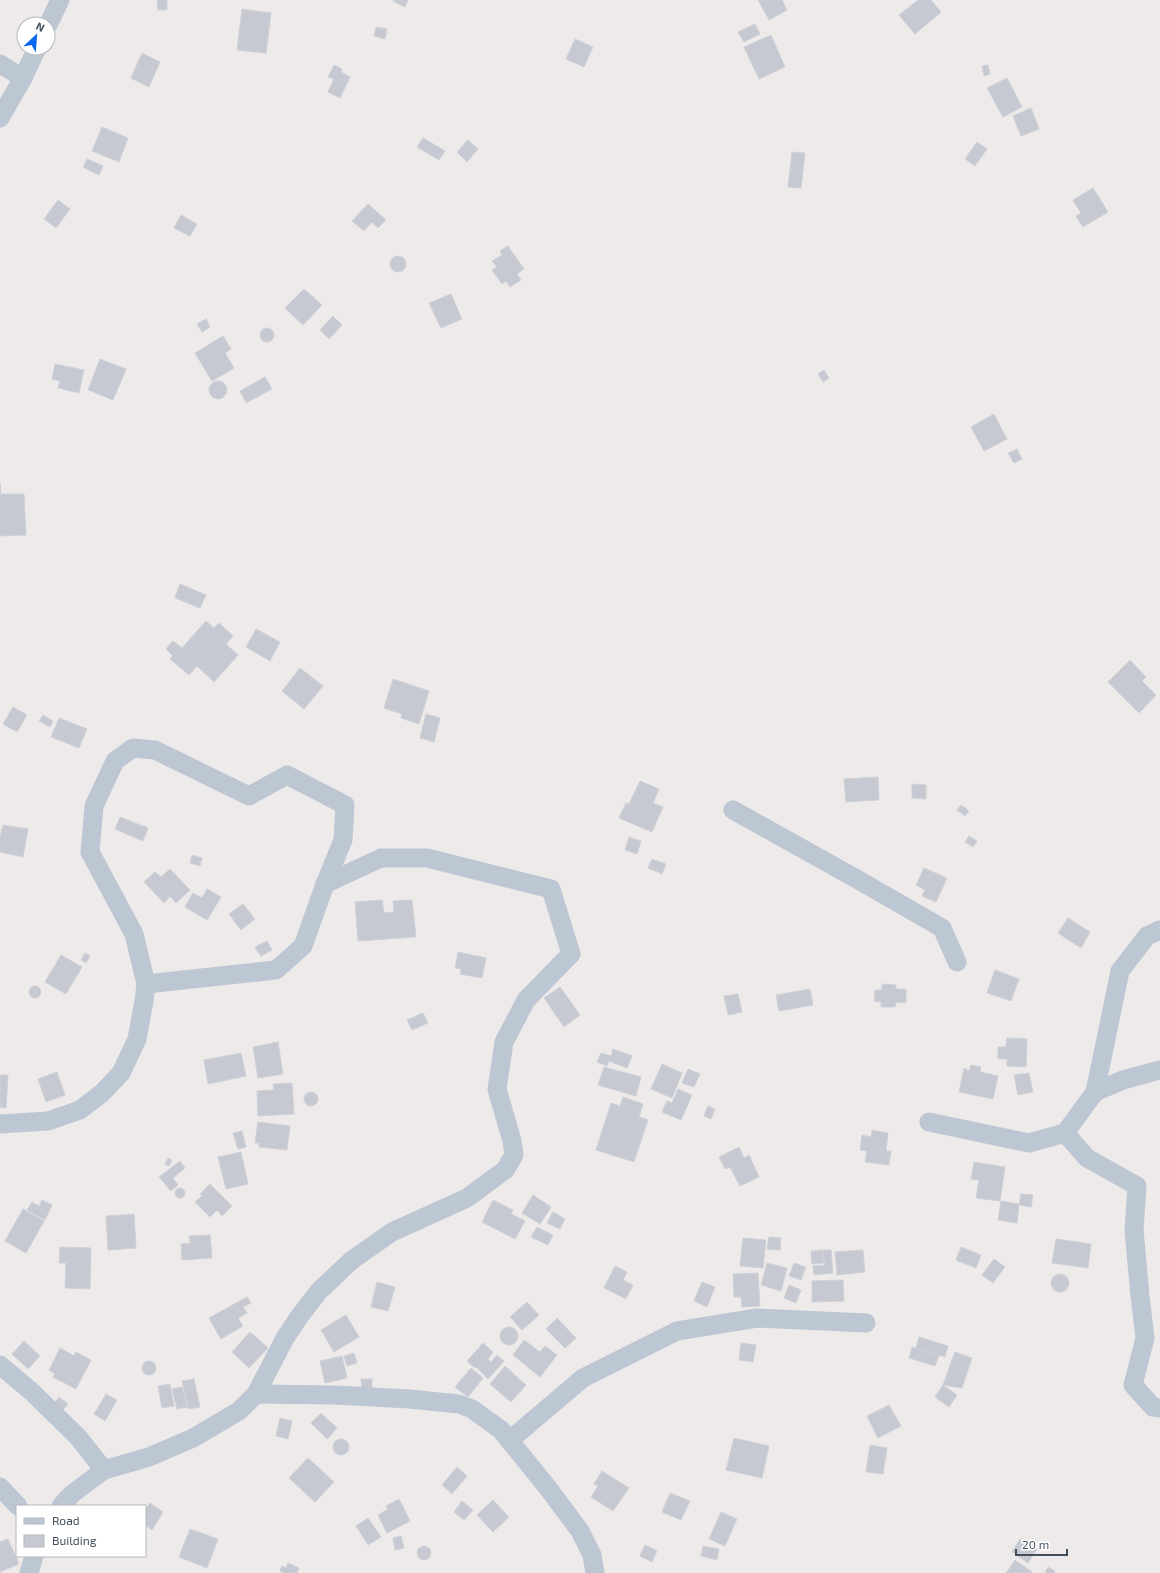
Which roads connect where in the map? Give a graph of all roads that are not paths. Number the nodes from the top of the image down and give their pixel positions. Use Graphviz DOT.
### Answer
graph roads {
  1 [pos="60,0"];
  2 [pos="52,16"];
  3 [pos="33,56"];
  4 [pos="0,64"];
  5 [pos="23,78"];
  6 [pos="0,118"];
  7 [pos="733,810"];
  8 [pos="325,884"];
  9 [pos="1160,930"];
  10 [pos="957,962"];
  11 [pos="146,984"];
  12 [pos="1160,1070"];
  13 [pos="1094,1092"];
  14 [pos="929,1122"];
  15 [pos="0,1124"];
  16 [pos="1065,1133"];
  17 [pos="866,1323"];
  18 [pos="0,1365"];
  19 [pos="256,1394"];
  20 [pos="1160,1408"];
  21 [pos="510,1440"];
  22 [pos="104,1470"];
  23 [pos="0,1487"];
  24 [pos="17,1505"];
  25 [pos="62,1505"];
  26 [pos="34,1557"];
  27 [pos="29,1573"];
  28 [pos="595,1573"];
  1 -- 2 [label="street"];
  3 -- 5 [label="street"];
  4 -- 5 [label="street"];
  5 -- 6 [label="street"];
  7 -- 10 [label="street"];
  8 -- 11 [label="street"];
  8 -- 11 [label="street"];
  8 -- 19 [label="street"];
  9 -- 13 [label="street"];
  11 -- 15 [label="street"];
  12 -- 13 [label="street"];
  13 -- 16 [label="street"];
  14 -- 16 [label="street"];
  16 -- 20 [label="street"];
  17 -- 21 [label="street"];
  18 -- 22 [label="street"];
  19 -- 21 [label="street"];
  19 -- 22 [label="street"];
  21 -- 28 [label="street"];
  22 -- 25 [label="street"];
  23 -- 24 [label="street"];
  26 -- 27 [label="street"];
}
